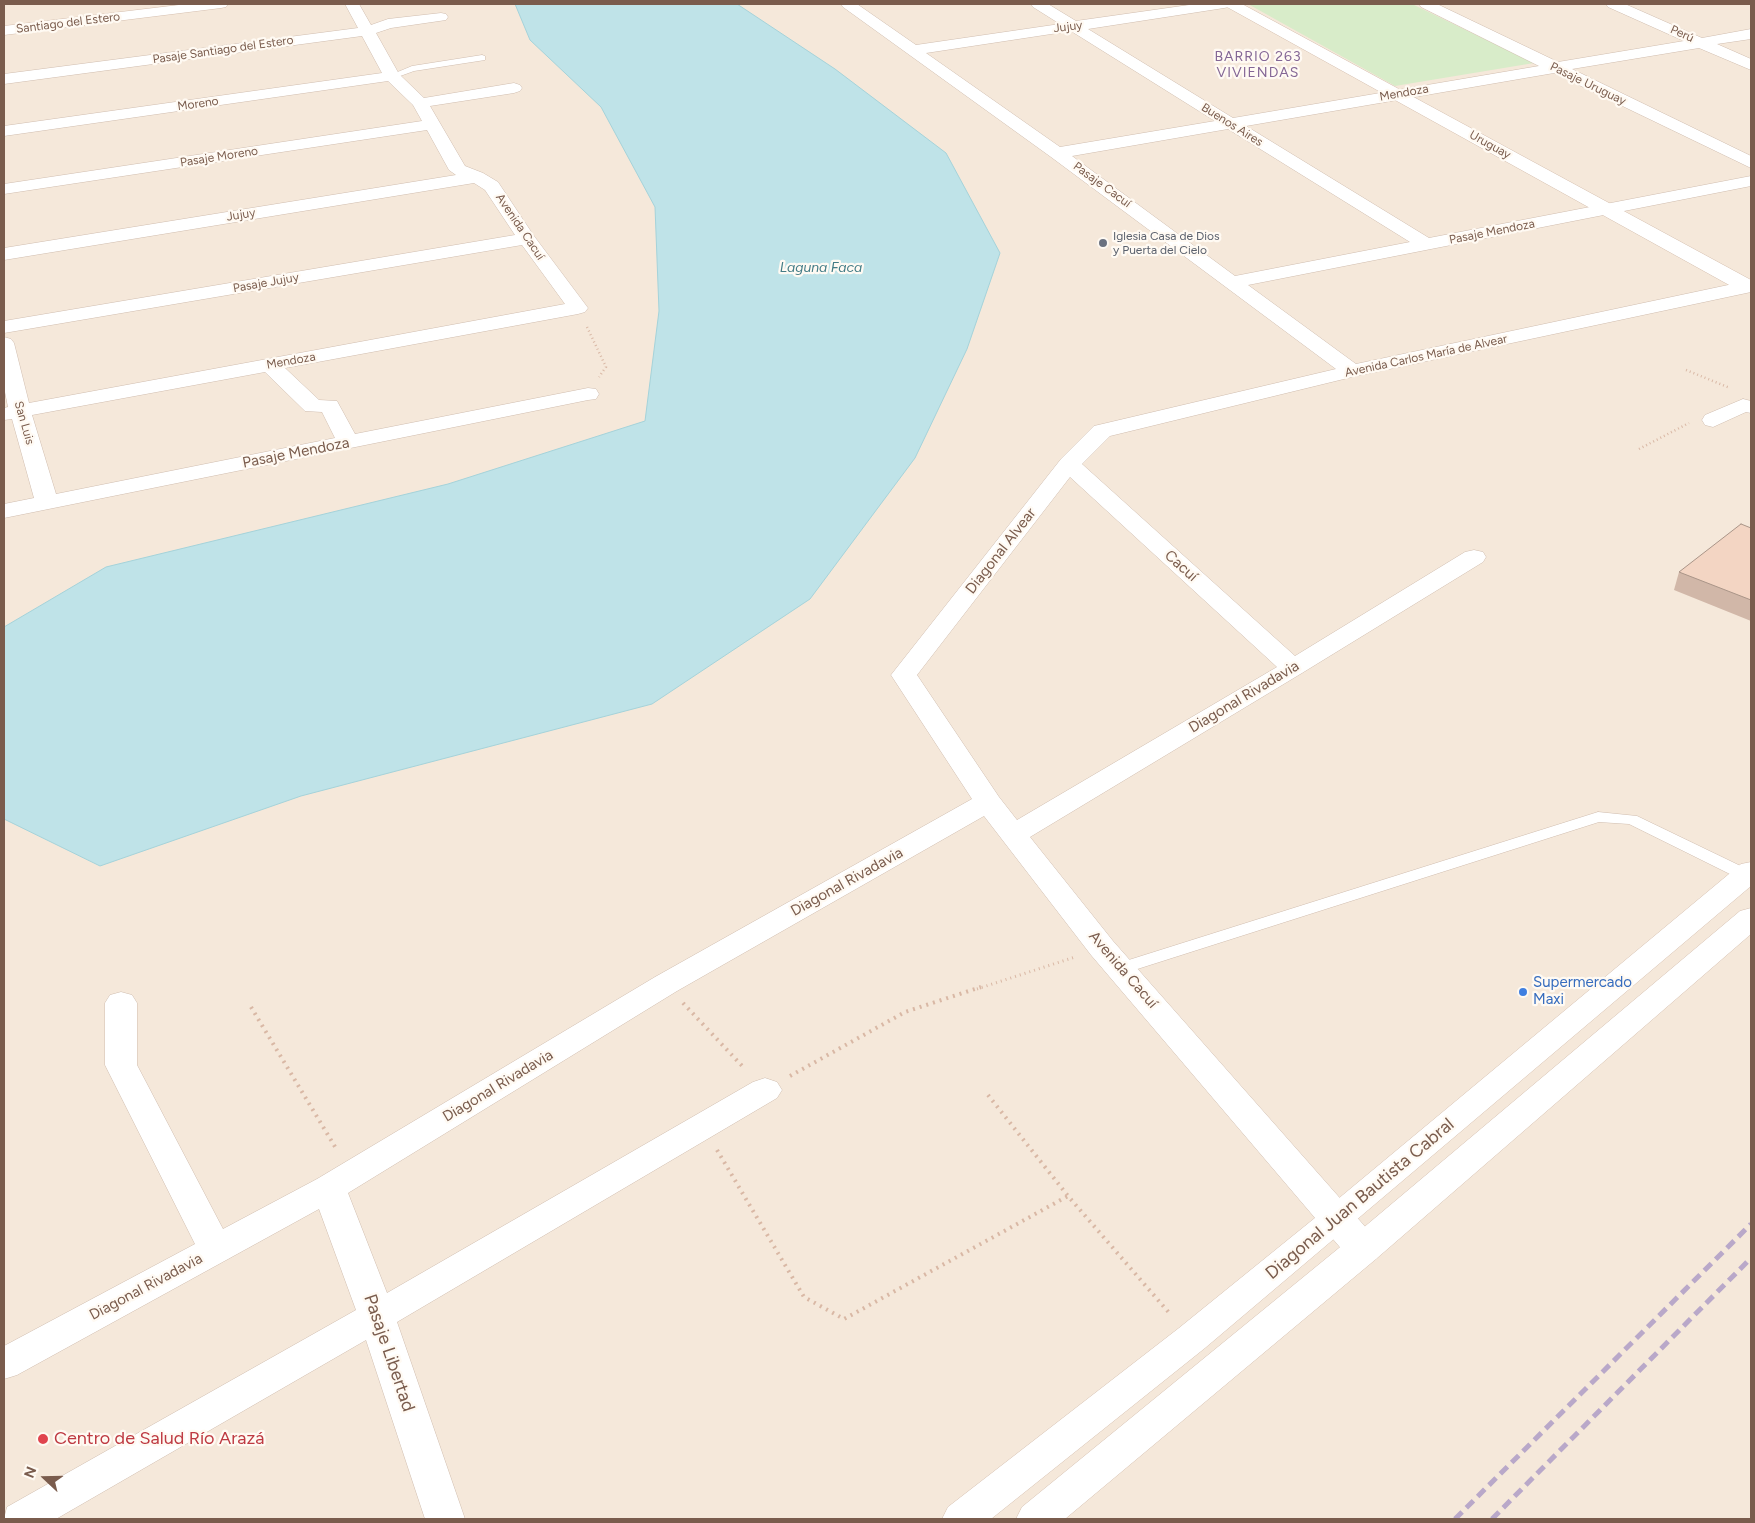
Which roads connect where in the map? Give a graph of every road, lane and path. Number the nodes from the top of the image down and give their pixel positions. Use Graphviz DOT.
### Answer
graph roads {
  1 [pos="221,4"];
  2 [pos="352,4"];
  3 [pos="848,4"];
  4 [pos="1038,4"];
  5 [pos="1224,4"];
  6 [pos="1232,4"];
  7 [pos="1426,4"];
  8 [pos="1613,4"];
  9 [pos="441,17"];
  10 [pos="1075,27"];
  11 [pos="4,31"];
  12 [pos="368,31"];
  13 [pos="1751,34"];
  14 [pos="1702,43"];
  15 [pos="913,50"];
  16 [pos="482,58"];
  17 [pos="1751,64"];
  18 [pos="1555,68"];
  19 [pos="392,76"];
  20 [pos="4,79"];
  21 [pos="514,88"];
  22 [pos="1397,94"];
  23 [pos="420,103"];
  24 [pos="1230,123"];
  25 [pos="433,124"];
  26 [pos="4,131"];
  27 [pos="1057,153"];
  28 [pos="1751,163"];
  29 [pos="477,177"];
  30 [pos="1751,182"];
  31 [pos="4,190"];
  32 [pos="1606,210"];
  33 [pos="527,240"];
  34 [pos="1426,244"];
  35 [pos="4,254"];
  36 [pos="1233,282"];
  37 [pos="1749,287"];
  38 [pos="578,308"];
  39 [pos="4,327"];
  40 [pos="4,343"];
  41 [pos="269,365"];
  42 [pos="1686,370"];
  43 [pos="1352,372"];
  44 [pos="588,394"];
  45 [pos="1743,401"];
  46 [pos="12,412"];
  47 [pos="1713,420"];
  48 [pos="1102,431"];
  49 [pos="349,443"];
  50 [pos="1639,449"];
  51 [pos="1069,464"];
  52 [pos="47,502"];
  53 [pos="4,511"];
  54 [pos="1474,557"];
  55 [pos="1293,668"];
  56 [pos="904,675"];
  57 [pos="988,802"];
  58 [pos="1013,835"];
  59 [pos="1749,873"];
  60 [pos="1751,918"];
  61 [pos="1112,958"];
  62 [pos="666,984"];
  63 [pos="121,1003"];
  64 [pos="251,1007"];
  65 [pos="765,1090"];
  66 [pos="988,1095"];
  67 [pos="714,1144"];
  68 [pos="329,1188"];
  69 [pos="1068,1196"];
  70 [pos="1338,1218"];
  71 [pos="1363,1249"];
  72 [pos="216,1250"];
  73 [pos="377,1316"];
  74 [pos="1192,1338"];
  75 [pos="4,1364"];
  76 [pos="21,1519"];
  77 [pos="445,1519"];
  78 [pos="962,1519"];
  79 [pos="1036,1519"];
  1 -- 11 [label="street, Santiago del Estero"];
  2 -- 12 [label="street, Avenida Cacuí"];
  3 -- 15 [label="street, Pasaje Cacuí"];
  4 -- 10 [label="street, Buenos Aires"];
  5 -- 10 [label="street, Jujuy"];
  6 -- 22 [label="street, Uruguay"];
  7 -- 18 [label="street, Pasaje Uruguay"];
  8 -- 14 [label="street, Perú"];
  9 -- 12 [label="street, Pasaje Santiago del Estero"];
  10 -- 15 [label="street, Jujuy"];
  10 -- 24 [label="street, Buenos Aires"];
  12 -- 19 [label="street, Avenida Cacuí"];
  12 -- 20 [label="street, Pasaje Santiago del Estero"];
  13 -- 14 [label="street, Mendoza"];
  14 -- 17 [label="street, Perú"];
  14 -- 18 [label="street, Mendoza"];
  15 -- 27 [label="street, Pasaje Cacuí"];
  16 -- 19 [label="lane"];
  18 -- 22 [label="street, Mendoza"];
  18 -- 28 [label="street, Pasaje Uruguay"];
  19 -- 23 [label="street, Avenida Cacuí"];
  19 -- 26 [label="street, Moreno"];
  21 -- 23 [label="street"];
  22 -- 24 [label="street, Mendoza"];
  22 -- 32 [label="street, Uruguay"];
  23 -- 25 [label="street, Avenida Cacuí"];
  24 -- 27 [label="street, Mendoza"];
  24 -- 34 [label="street, Buenos Aires"];
  25 -- 29 [label="street, Avenida Cacuí"];
  25 -- 31 [label="street, Pasaje Moreno"];
  27 -- 36 [label="street, Pasaje Cacuí"];
  29 -- 33 [label="street, Avenida Cacuí"];
  29 -- 35 [label="street, Jujuy"];
  30 -- 32 [label="street, Pasaje Mendoza"];
  32 -- 34 [label="street, Pasaje Mendoza"];
  32 -- 37 [label="street, Uruguay"];
  33 -- 38 [label="street, Avenida Cacuí"];
  33 -- 39 [label="street, Pasaje Jujuy"];
  34 -- 36 [label="street, Pasaje Mendoza"];
  36 -- 43 [label="street, Pasaje Cacuí"];
  37 -- 43 [label="street, Avenida Carlos María de Alvear"];
  38 -- 41 [label="street, Mendoza"];
  38 -- 44 [label="path"];
  40 -- 46 [label="street, San Luis"];
  41 -- 46 [label="street, Mendoza"];
  41 -- 49 [label="street"];
  42 -- 45 [label="path"];
  43 -- 48 [label="street, Avenida Carlos María de Alvear"];
  44 -- 49 [label="street, Pasaje Mendoza"];
  45 -- 47 [label="street"];
  46 -- 52 [label="street, San Luis"];
  47 -- 50 [label="path"];
  48 -- 51 [label="street, Diagonal Alvear"];
  49 -- 52 [label="street, Pasaje Mendoza"];
  51 -- 55 [label="street, Cacuí"];
  51 -- 56 [label="street, Diagonal Alvear"];
  52 -- 53 [label="street, Pasaje Mendoza"];
  54 -- 55 [label="street, Diagonal Rivadavia"];
  55 -- 58 [label="street, Diagonal Rivadavia"];
  56 -- 57 [label="street, Avenida Cacuí"];
  57 -- 58 [label="street, Avenida Cacuí"];
  57 -- 62 [label="street, Diagonal Rivadavia"];
  58 -- 61 [label="street, Avenida Cacuí"];
  59 -- 61 [label="lane"];
  59 -- 70 [label="street, Diagonal Juan Bautista Cabral"];
  60 -- 71 [label="street"];
  61 -- 65 [label="path"];
  61 -- 70 [label="street, Avenida Cacuí"];
  62 -- 65 [label="path"];
  62 -- 68 [label="street, Diagonal Rivadavia"];
  63 -- 72 [label="street"];
  64 -- 68 [label="path"];
  65 -- 73 [label="street"];
  66 -- 69 [label="path"];
  67 -- 69 [label="path"];
  68 -- 72 [label="street, Diagonal Rivadavia"];
  68 -- 73 [label="street, Pasaje Libertad"];
  69 -- 74 [label="path"];
  70 -- 71 [label="street, Avenida Cacuí"];
  70 -- 74 [label="street, Diagonal Juan Bautista Cabral"];
  71 -- 79 [label="street"];
  72 -- 75 [label="street, Diagonal Rivadavia"];
  73 -- 76 [label="street"];
  73 -- 77 [label="street, Pasaje Libertad"];
  74 -- 78 [label="street, Diagonal Juan Bautista Cabral"];
}
